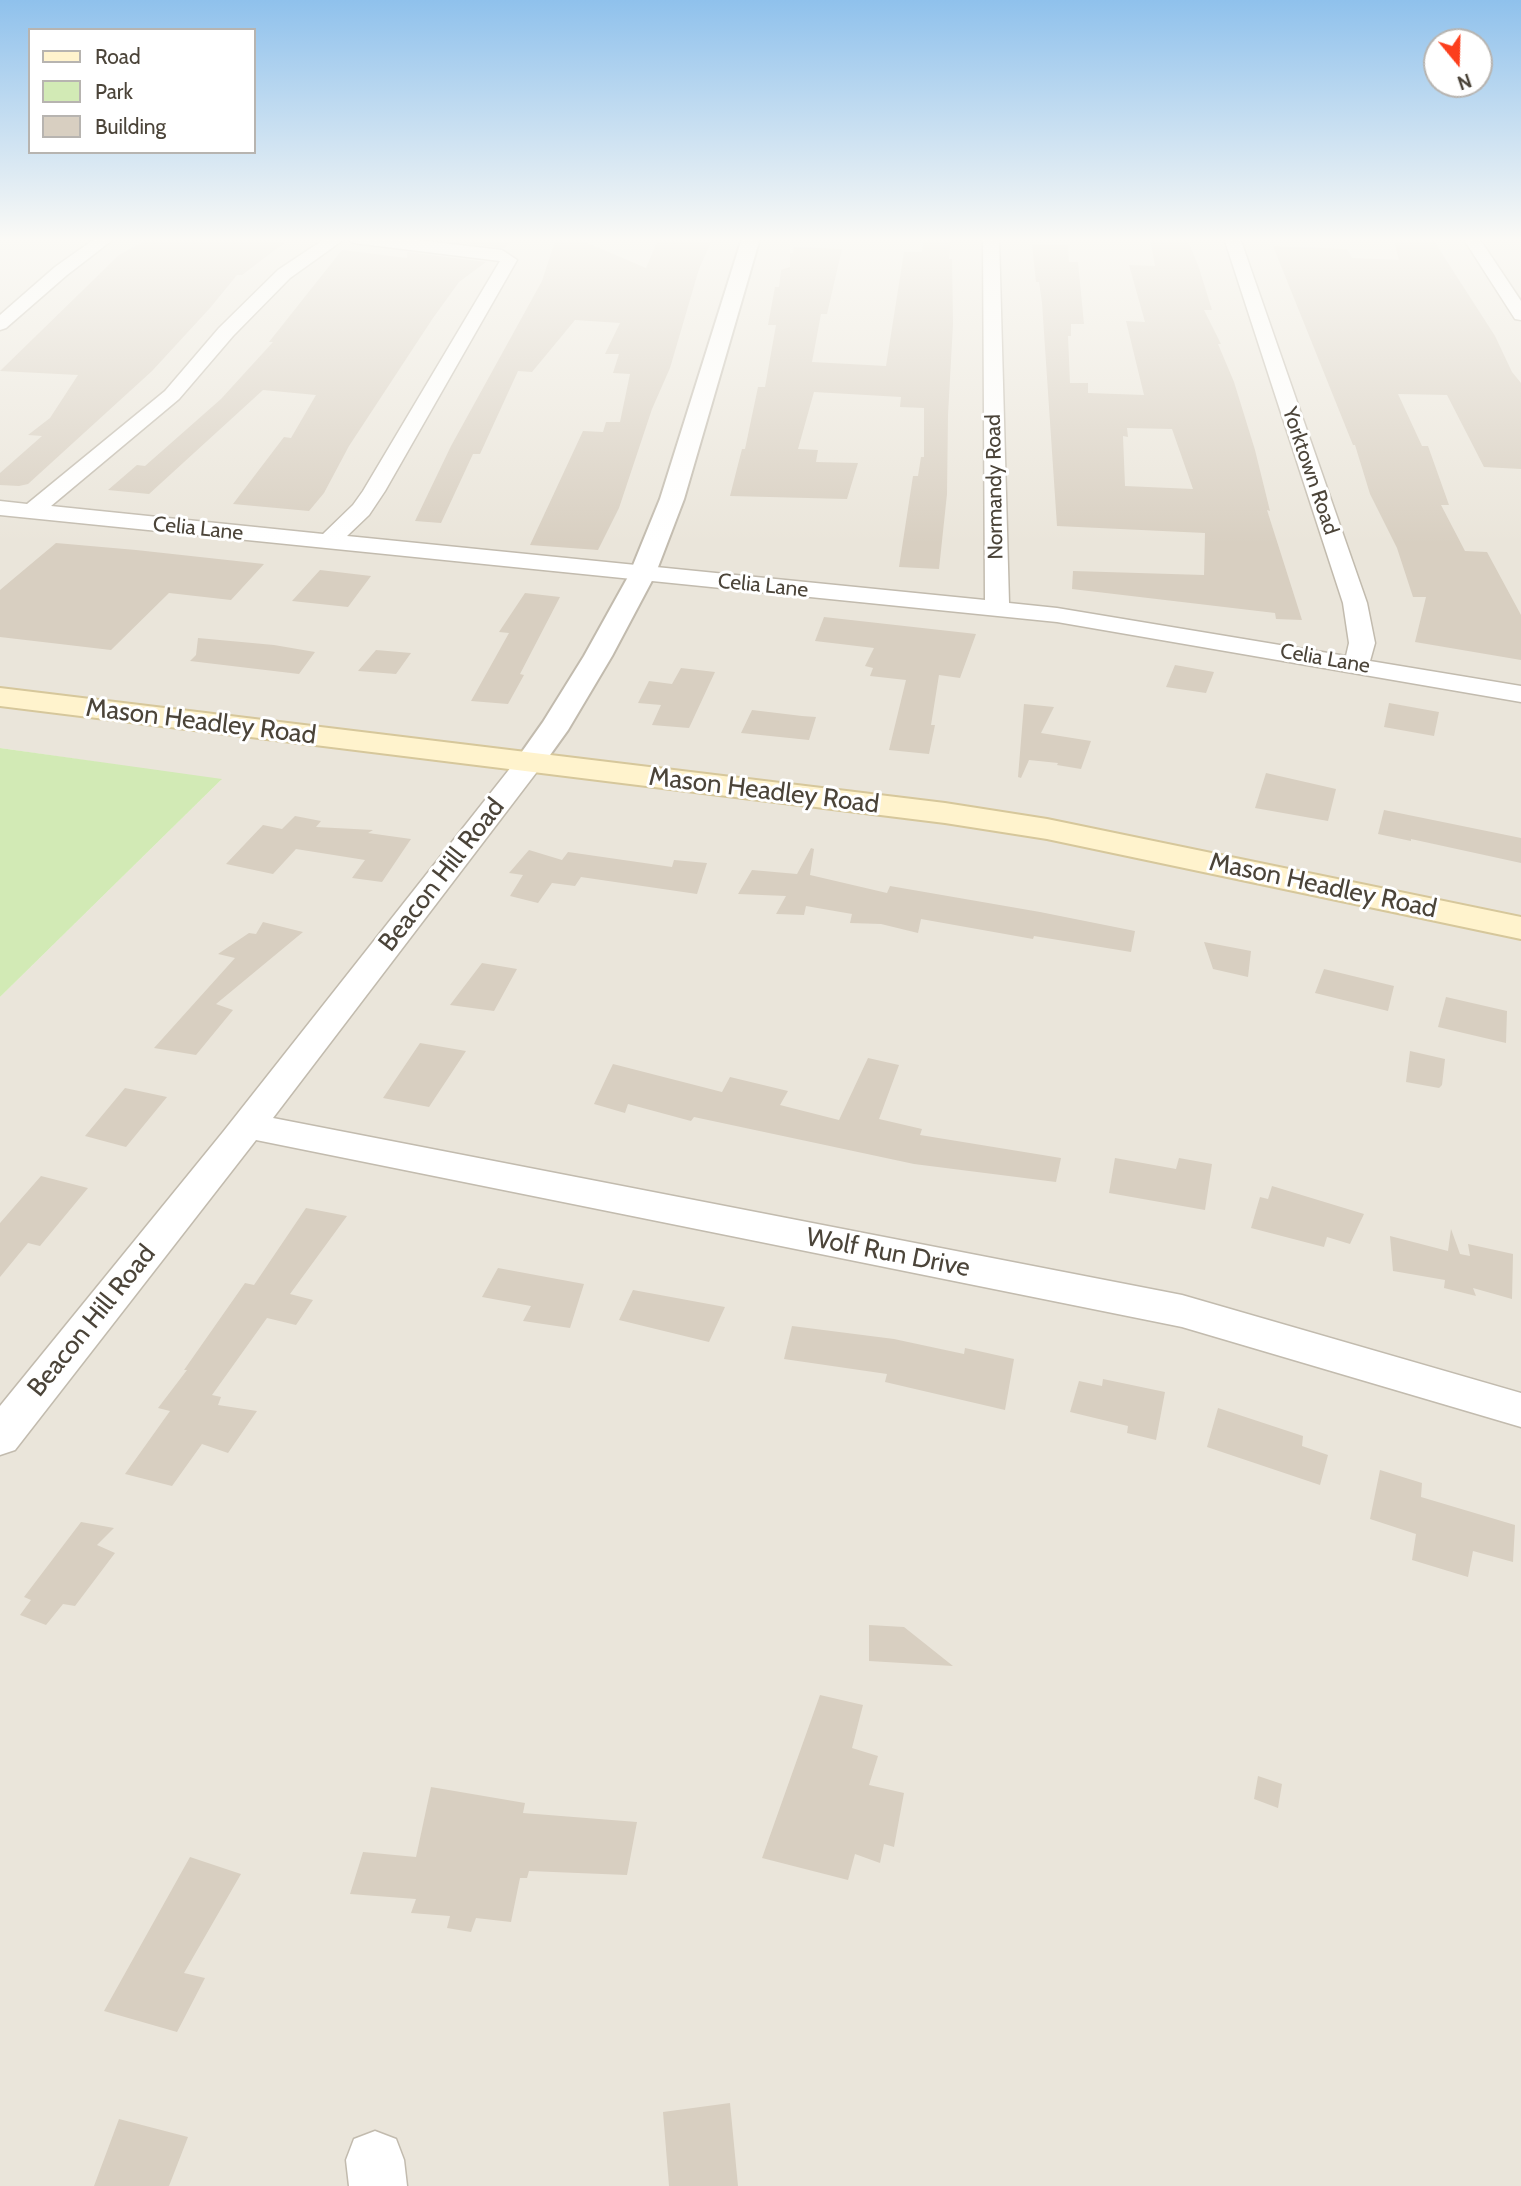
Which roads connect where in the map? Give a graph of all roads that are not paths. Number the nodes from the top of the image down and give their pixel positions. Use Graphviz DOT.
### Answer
graph roads {
  1 [pos="219,340"];
  2 [pos="462,340"];
  3 [pos="720,340"];
  4 [pos="993,340"];
  5 [pos="1266,340"];
  6 [pos="0,508"];
  7 [pos="32,511"];
  8 [pos="327,543"];
  9 [pos="642,575"];
  10 [pos="997,609"];
  11 [pos="1356,665"];
  12 [pos="1521,694"];
  13 [pos="0,697"];
  14 [pos="529,763"];
  15 [pos="1521,928"];
  16 [pos="248,1126"];
  17 [pos="1521,1410"];
  18 [pos="0,1437"];
  1 -- 7 [label="street"];
  2 -- 8 [label="street"];
  3 -- 9 [label="street, Beacon Hill Road"];
  4 -- 10 [label="street, Normandy Road"];
  5 -- 11 [label="street, Yorktown Road"];
  6 -- 7 [label="street, Celia Lane"];
  7 -- 8 [label="street, Celia Lane"];
  8 -- 9 [label="street, Celia Lane"];
  9 -- 10 [label="street, Celia Lane"];
  9 -- 14 [label="street, Beacon Hill Road"];
  10 -- 11 [label="street, Celia Lane"];
  11 -- 12 [label="street, Celia Lane"];
  13 -- 14 [label="main road, Mason Headley Road"];
  14 -- 15 [label="main road, Mason Headley Road"];
  14 -- 16 [label="street, Beacon Hill Road"];
  16 -- 17 [label="street, Wolf Run Drive"];
  16 -- 18 [label="street, Beacon Hill Road"];
}
